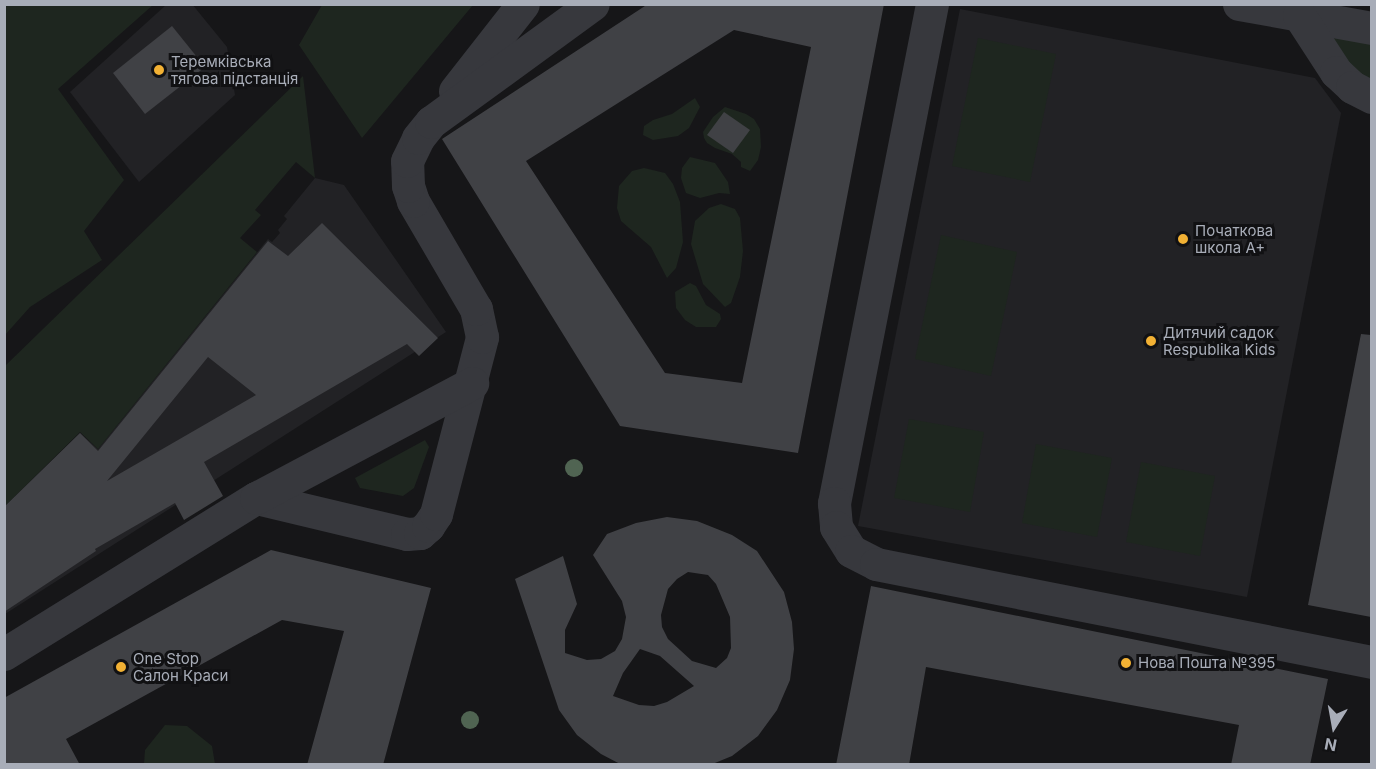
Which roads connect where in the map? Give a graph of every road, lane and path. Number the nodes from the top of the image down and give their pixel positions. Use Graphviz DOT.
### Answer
graph roads {
  1 [pos="523,4"];
  2 [pos="593,4"];
  3 [pos="932,4"];
  4 [pos="1239,4"];
  5 [pos="1299,15"];
  6 [pos="1371,28"];
  7 [pos="1370,96"];
  8 [pos="431,122"];
  9 [pos="472,383"];
  10 [pos="256,498"];
  11 [pos="4,654"];
  12 [pos="1371,662"];
  1 -- 8 [label="street"];
  2 -- 8 [label="street"];
  3 -- 12 [label="street"];
  4 -- 5 [label="street"];
  5 -- 6 [label="street"];
  5 -- 7 [label="street"];
  8 -- 9 [label="street"];
  9 -- 10 [label="street"];
  9 -- 10 [label="street"];
  10 -- 11 [label="street"];
}
